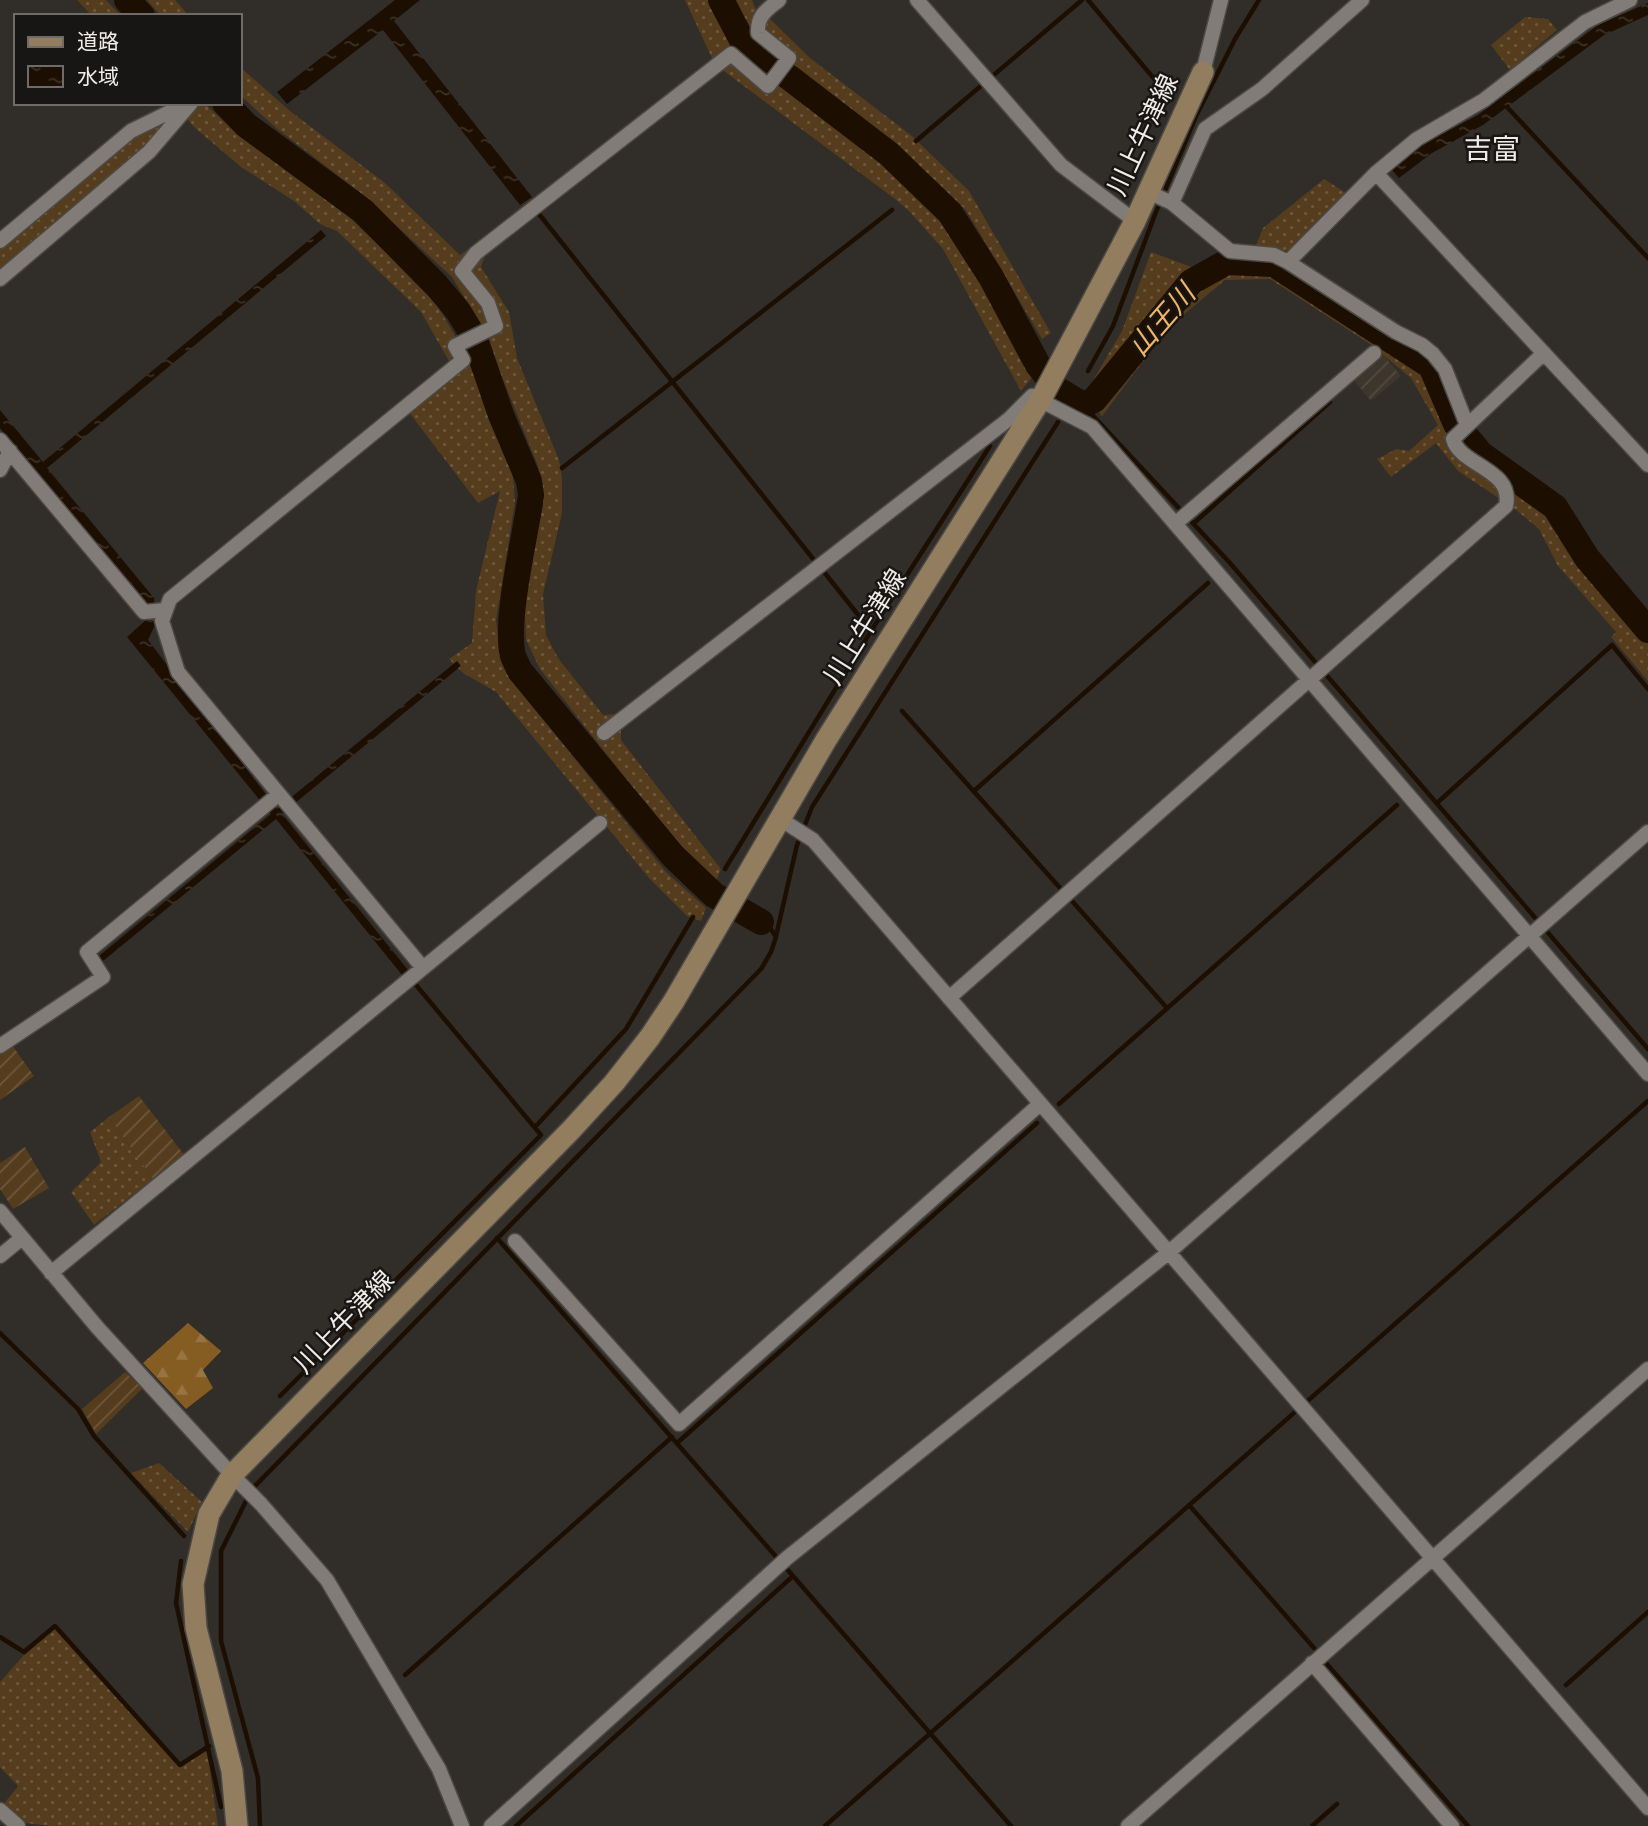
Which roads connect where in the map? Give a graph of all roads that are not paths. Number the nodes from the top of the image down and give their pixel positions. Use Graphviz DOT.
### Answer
graph roads {
  1 [pos="779,0"];
  2 [pos="918,0"];
  3 [pos="1221,0"];
  4 [pos="1362,0"];
  5 [pos="1630,0"];
  6 [pos="1203,72"];
  7 [pos="185,105"];
  8 [pos="187,105"];
  9 [pos="1376,173"];
  10 [pos="1148,192"];
  11 [pos="1172,203"];
  12 [pos="1135,220"];
  13 [pos="0,241"];
  14 [pos="1288,262"];
  15 [pos="0,279"];
  16 [pos="1374,353"];
  17 [pos="1544,353"];
  18 [pos="1041,400"];
  19 [pos="1467,425"];
  20 [pos="5,446"];
  21 [pos="1648,465"];
  22 [pos="0,470"];
  23 [pos="1175,524"];
  24 [pos="165,610"];
  25 [pos="1309,680"];
  26 [pos="604,733"];
  27 [pos="278,802"];
  28 [pos="600,823"];
  29 [pos="787,823"];
  30 [pos="1648,832"];
  31 [pos="1529,936"];
  32 [pos="423,968"];
  33 [pos="948,998"];
  34 [pos="0,1046"];
  35 [pos="1648,1074"];
  36 [pos="1040,1104"];
  37 [pos="0,1211"];
  38 [pos="23,1238"];
  39 [pos="515,1241"];
  40 [pos="1168,1253"];
  41 [pos="0,1256"];
  42 [pos="51,1273"];
  43 [pos="1648,1369"];
  44 [pos="236,1480"];
  45 [pos="1433,1558"];
  46 [pos="1312,1663"];
  47 [pos="1643,1792"];
  48 [pos="1648,1808"];
  49 [pos="0,1810"];
  50 [pos="460,1825"];
  51 [pos="18,1826"];
  52 [pos="237,1826"];
  53 [pos="491,1826"];
  54 [pos="1128,1826"];
  55 [pos="1452,1826"];
  1 -- 24 [label="street"];
  2 -- 12 [label="street"];
  3 -- 6 [label="street, 川上牛津線"];
  4 -- 11 [label="street"];
  5 -- 9 [label="street"];
  6 -- 10 [label="main road, 川上牛津線"];
  7 -- 13 [label="street"];
  8 -- 15 [label="street"];
  9 -- 14 [label="street"];
  9 -- 17 [label="street"];
  10 -- 11 [label="street"];
  10 -- 12 [label="main road, 川上牛津線"];
  11 -- 14 [label="street"];
  12 -- 18 [label="main road, 川上牛津線"];
  14 -- 19 [label="street"];
  16 -- 23 [label="street"];
  17 -- 19 [label="street"];
  17 -- 21 [label="street"];
  18 -- 23 [label="street"];
  18 -- 26 [label="street"];
  18 -- 29 [label="main road, 川上牛津線"];
  19 -- 25 [label="street"];
  20 -- 22 [label="street"];
  20 -- 24 [label="street"];
  23 -- 25 [label="street"];
  24 -- 27 [label="street"];
  25 -- 31 [label="street"];
  25 -- 33 [label="street"];
  27 -- 32 [label="street"];
  27 -- 34 [label="street"];
  28 -- 32 [label="street"];
  29 -- 33 [label="street"];
  29 -- 44 [label="main road, 川上牛津線"];
  30 -- 31 [label="street"];
  31 -- 35 [label="street"];
  31 -- 40 [label="street"];
  32 -- 42 [label="street"];
  33 -- 36 [label="street"];
  36 -- 39 [label="street"];
  36 -- 40 [label="street"];
  37 -- 38 [label="street"];
  38 -- 41 [label="street"];
  38 -- 42 [label="street"];
  40 -- 45 [label="street"];
  40 -- 53 [label="street"];
  42 -- 44 [label="street"];
  43 -- 45 [label="street"];
  44 -- 50 [label="street"];
  44 -- 52 [label="main road, 川上牛津線"];
  45 -- 46 [label="street"];
  45 -- 47 [label="street"];
  46 -- 54 [label="street"];
  46 -- 55 [label="street"];
  47 -- 48 [label="street"];
  49 -- 51 [label="street"];
}
